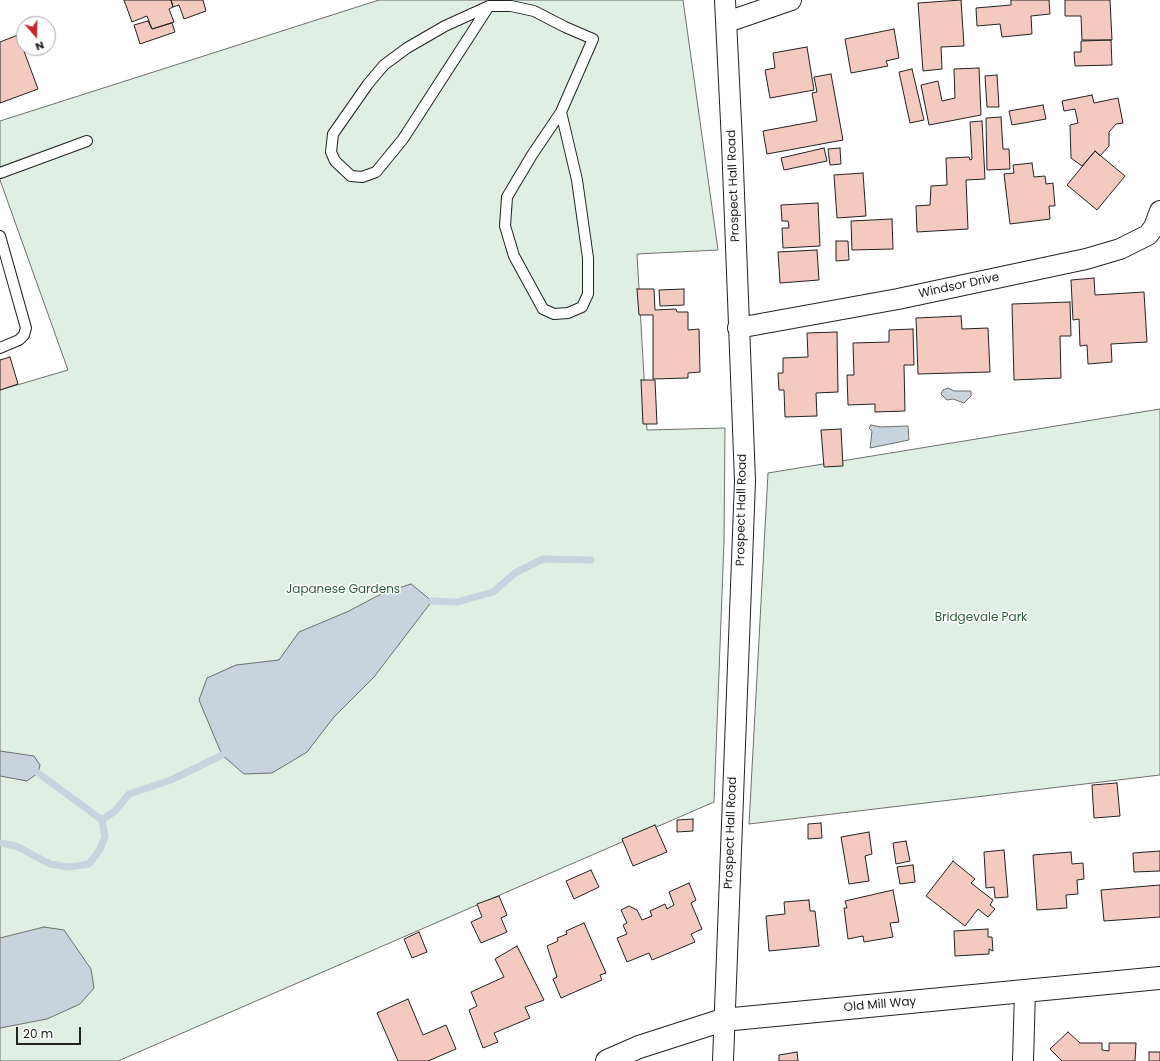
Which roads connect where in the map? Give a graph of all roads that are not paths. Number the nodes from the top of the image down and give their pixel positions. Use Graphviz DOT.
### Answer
graph roads {
  1 [pos="725,0"];
  2 [pos="791,0"];
  3 [pos="489,6"];
  4 [pos="727,22"];
  5 [pos="561,112"];
  6 [pos="87,141"];
  7 [pos="0,173"];
  8 [pos="1160,211"];
  9 [pos="0,236"];
  10 [pos="738,328"];
  11 [pos="1,345"];
  12 [pos="1160,978"];
  13 [pos="1025,991"];
  14 [pos="723,1020"];
  15 [pos="607,1061"];
  16 [pos="722,1061"];
  17 [pos="1024,1061"];
  1 -- 4 [label="street, Prospect Hall Road"];
  2 -- 4 [label="street"];
  3 -- 3 [label="lane"];
  3 -- 5 [label="lane"];
  4 -- 10 [label="street, Prospect Hall Road"];
  5 -- 5 [label="lane"];
  6 -- 7 [label="lane"];
  8 -- 10 [label="street, Windsor Drive"];
  9 -- 11 [label="lane"];
  10 -- 14 [label="street, Prospect Hall Road"];
  12 -- 13 [label="street, Old Mill Way"];
  13 -- 14 [label="street, Old Mill Way"];
  13 -- 17 [label="street"];
  14 -- 15 [label="street, Old Mill Way"];
  14 -- 16 [label="street, Prospect Hall Road"];
}
